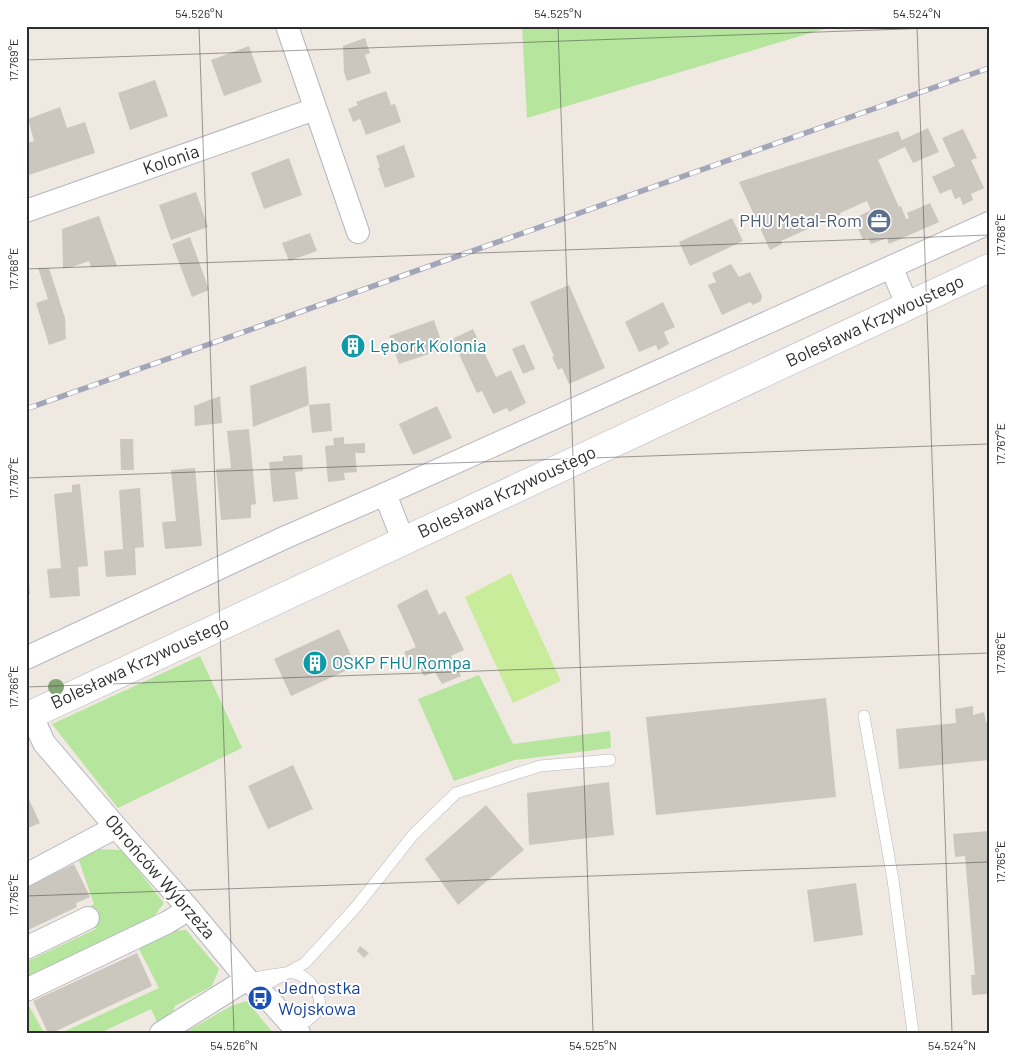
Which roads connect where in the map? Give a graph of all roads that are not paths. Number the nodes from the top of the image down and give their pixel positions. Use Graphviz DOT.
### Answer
graph roads {
  1 [pos="287,26"];
  2 [pos="315,109"];
  3 [pos="26,211"];
  4 [pos="989,223"];
  5 [pos="358,232"];
  6 [pos="890,267"];
  7 [pos="989,268"];
  8 [pos="908,306"];
  9 [pos="385,494"];
  10 [pos="403,540"];
  11 [pos="26,658"];
  12 [pos="29,715"];
  13 [pos="864,716"];
  14 [pos="610,760"];
  15 [pos="116,827"];
  16 [pos="26,875"];
  17 [pos="189,909"];
  18 [pos="88,918"];
  19 [pos="26,948"];
  20 [pos="287,974"];
  21 [pos="253,984"];
  22 [pos="26,990"];
  23 [pos="297,1030"];
  24 [pos="161,1033"];
  25 [pos="913,1033"];
  1 -- 2 [label="street"];
  2 -- 3 [label="street, Kolonia"];
  2 -- 5 [label="street"];
  4 -- 6 [label="street"];
  6 -- 8 [label="street"];
  6 -- 9 [label="street"];
  7 -- 8 [label="main road, Bolesława Krzywoustego"];
  8 -- 10 [label="main road, Bolesława Krzywoustego"];
  9 -- 10 [label="street"];
  9 -- 11 [label="street"];
  10 -- 12 [label="main road, Bolesława Krzywoustego"];
  12 -- 15 [label="street, Obrońców Wybrzeża"];
  13 -- 25 [label="lane"];
  14 -- 20 [label="lane"];
  15 -- 16 [label="street"];
  15 -- 17 [label="street, Obrońców Wybrzeża"];
  17 -- 21 [label="street, Obrońców Wybrzeża"];
  17 -- 22 [label="street"];
  18 -- 19 [label="street"];
  20 -- 21 [label="lane"];
  20 -- 23 [label="lane"];
  21 -- 23 [label="street, Obrońców Wybrzeża"];
  21 -- 24 [label="street"];
}
